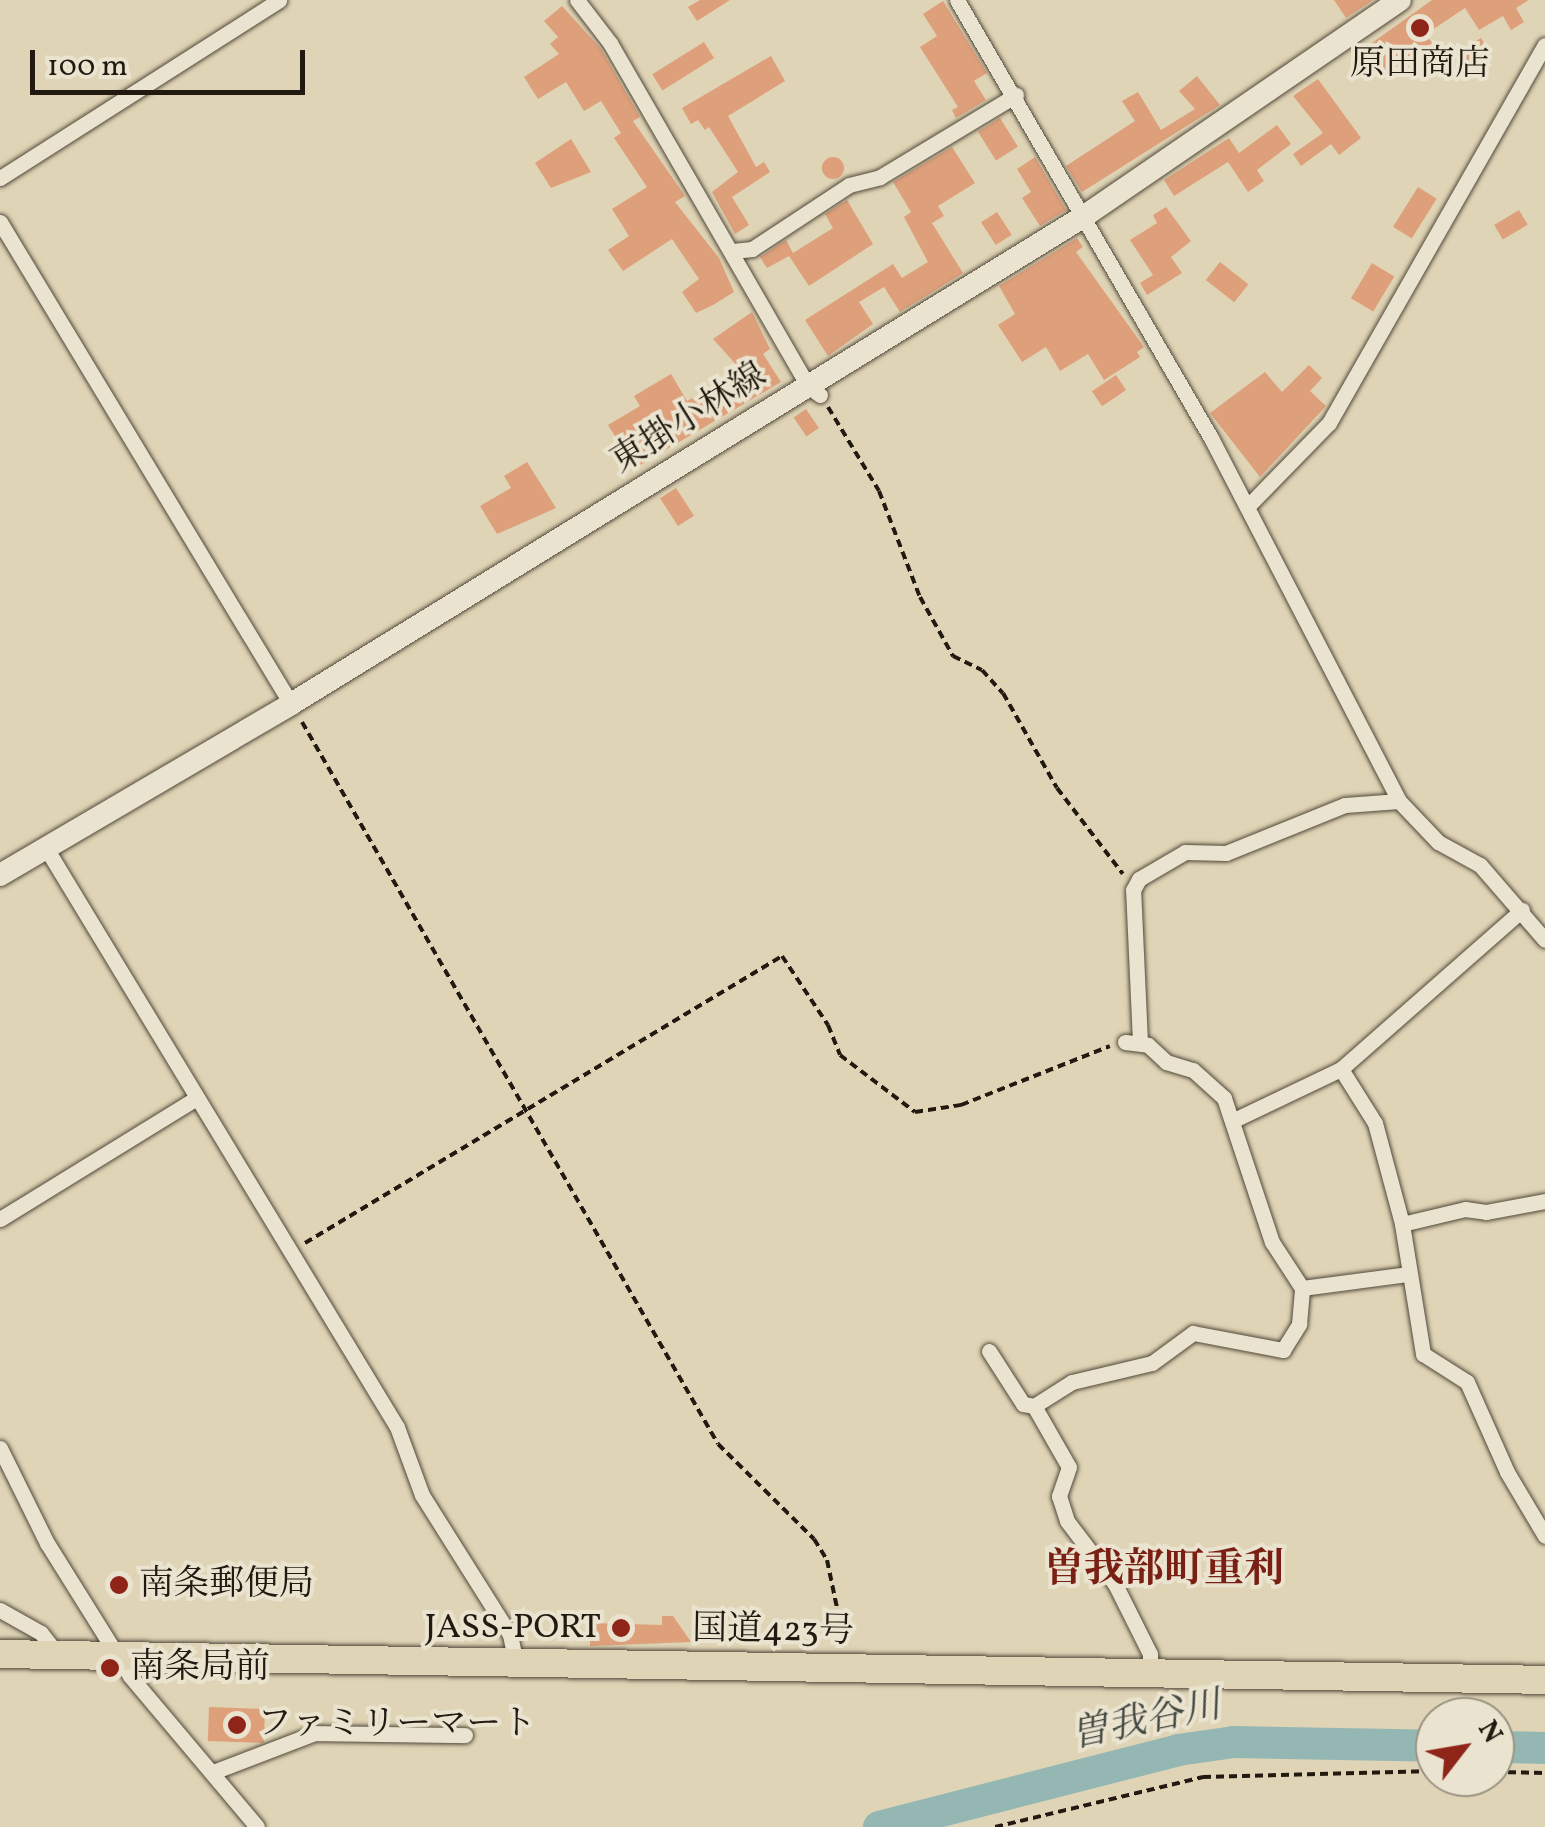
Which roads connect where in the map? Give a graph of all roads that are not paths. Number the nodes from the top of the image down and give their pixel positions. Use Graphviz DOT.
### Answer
graph roads {
  1 [pos="279,0"];
  2 [pos="577,0"];
  3 [pos="956,0"];
  4 [pos="1400,0"];
  5 [pos="1545,45"];
  6 [pos="1016,94"];
  7 [pos="0,178"];
  8 [pos="1083,217"];
  9 [pos="0,222"];
  10 [pos="732,251"];
  11 [pos="814,391"];
  12 [pos="1247,507"];
  13 [pos="291,704"];
  14 [pos="1399,801"];
  15 [pos="46,848"];
  16 [pos="0,875"];
  17 [pos="1522,910"];
  18 [pos="1545,940"];
  19 [pos="1342,1069"];
  20 [pos="197,1098"];
  21 [pos="1234,1120"];
  22 [pos="1545,1200"];
  23 [pos="0,1218"];
  24 [pos="1402,1224"];
  25 [pos="1409,1274"];
  26 [pos="1302,1288"];
  27 [pos="990,1351"];
  28 [pos="1034,1406"];
  29 [pos="0,1448"];
  30 [pos="1545,1536"];
  31 [pos="0,1610"];
  32 [pos="0,1654"];
  33 [pos="58,1655"];
  34 [pos="119,1656"];
  35 [pos="516,1664"];
  36 [pos="1150,1673"];
  37 [pos="1545,1680"];
  38 [pos="465,1735"];
  39 [pos="213,1772"];
  40 [pos="256,1827"];
  1 -- 7 [label="street"];
  2 -- 10 [label="street"];
  3 -- 6 [label="street"];
  4 -- 8 [label="main road, 東掛小林線"];
  5 -- 12 [label="street"];
  6 -- 8 [label="street"];
  6 -- 10 [label="street"];
  8 -- 11 [label="main road, 東掛小林線"];
  8 -- 12 [label="street"];
  9 -- 13 [label="street"];
  10 -- 11 [label="street"];
  11 -- 13 [label="main road, 東掛小林線"];
  12 -- 14 [label="street"];
  13 -- 15 [label="main road, 東掛小林線"];
  14 -- 17 [label="street"];
  14 -- 21 [label="street"];
  15 -- 16 [label="main road, 東掛小林線"];
  15 -- 20 [label="street"];
  17 -- 18 [label="street"];
  17 -- 19 [label="street"];
  19 -- 21 [label="street"];
  19 -- 24 [label="street"];
  20 -- 23 [label="street"];
  20 -- 35 [label="street"];
  21 -- 26 [label="street"];
  22 -- 24 [label="street"];
  24 -- 25 [label="street"];
  25 -- 26 [label="street"];
  25 -- 30 [label="street"];
  26 -- 28 [label="street"];
  27 -- 28 [label="street"];
  28 -- 36 [label="street"];
  29 -- 34 [label="street"];
  31 -- 33 [label="street"];
  32 -- 33 [label="highway, 国道423号"];
  33 -- 34 [label="highway, 国道423号"];
  34 -- 35 [label="highway, 国道423号"];
  34 -- 39 [label="street"];
  35 -- 36 [label="highway, 国道423号"];
  36 -- 37 [label="highway, 国道423号"];
  38 -- 39 [label="street"];
  39 -- 40 [label="street"];
}
